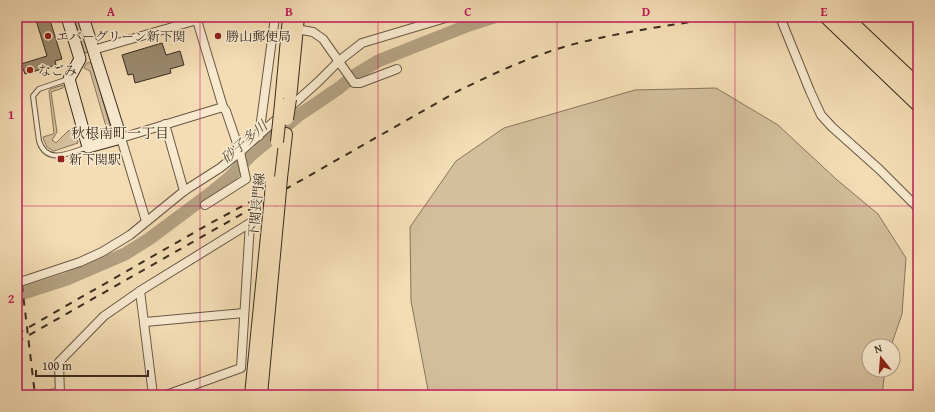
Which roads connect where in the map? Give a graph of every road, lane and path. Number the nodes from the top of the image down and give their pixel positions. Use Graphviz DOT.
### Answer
graph roads {
  1 [pos="67,17"];
  2 [pos="83,17"];
  3 [pos="275,17"];
  4 [pos="289,17"];
  5 [pos="298,17"];
  6 [pos="449,17"];
  7 [pos="780,17"];
  8 [pos="827,17"];
  9 [pos="196,19"];
  10 [pos="847,25"];
  11 [pos="296,29"];
  12 [pos="94,53"];
  13 [pos="80,59"];
  14 [pos="339,61"];
  15 [pos="397,69"];
  16 [pos="69,79"];
  17 [pos="918,86"];
  18 [pos="285,101"];
  19 [pos="918,104"];
  20 [pos="223,108"];
  21 [pos="165,124"];
  22 [pos="259,136"];
  23 [pos="121,138"];
  24 [pos="88,147"];
  25 [pos="240,154"];
  26 [pos="184,191"];
  27 [pos="274,204"];
  28 [pos="205,205"];
  29 [pos="918,208"];
  30 [pos="146,221"];
  31 [pos="17,282"];
  32 [pos="140,291"];
  33 [pos="244,313"];
  34 [pos="145,322"];
  35 [pos="60,394"];
  36 [pos="39,395"];
  37 [pos="152,395"];
  38 [pos="166,395"];
  39 [pos="252,395"];
  40 [pos="261,395"];
  1 -- 13 [label="main road"];
  2 -- 12 [label="main road"];
  3 -- 22 [label="street"];
  4 -- 18 [label="main road, 下関長門線"];
  5 -- 11 [label="main road, 下関長門線"];
  6 -- 14 [label="street"];
  7 -- 29 [label="street"];
  8 -- 10 [label="highway"];
  9 -- 12 [label="street"];
  9 -- 20 [label="street"];
  10 -- 17 [label="highway"];
  10 -- 19 [label="highway"];
  11 -- 14 [label="street"];
  11 -- 18 [label="main road, 下関長門線"];
  12 -- 13 [label="main road"];
  12 -- 23 [label="main road"];
  13 -- 16 [label="main road"];
  14 -- 15 [label="street"];
  14 -- 22 [label="street"];
  16 -- 24 [label="main road"];
  16 -- 24 [label="lane"];
  18 -- 27 [label="main road, 下関長門線, bridge"];
  20 -- 21 [label="street"];
  20 -- 25 [label="street"];
  21 -- 23 [label="street"];
  21 -- 26 [label="street"];
  22 -- 25 [label="street"];
  23 -- 24 [label="main road"];
  23 -- 30 [label="street"];
  25 -- 26 [label="street"];
  25 -- 28 [label="street"];
  26 -- 30 [label="street"];
  27 -- 39 [label="main road, 下関長門線"];
  27 -- 40 [label="main road, 下関長門線"];
  30 -- 31 [label="street"];
  32 -- 33 [label="street"];
  32 -- 34 [label="street"];
  32 -- 35 [label="street"];
  33 -- 34 [label="street"];
  33 -- 38 [label="street"];
  34 -- 37 [label="street"];
  35 -- 36 [label="street"];
}
